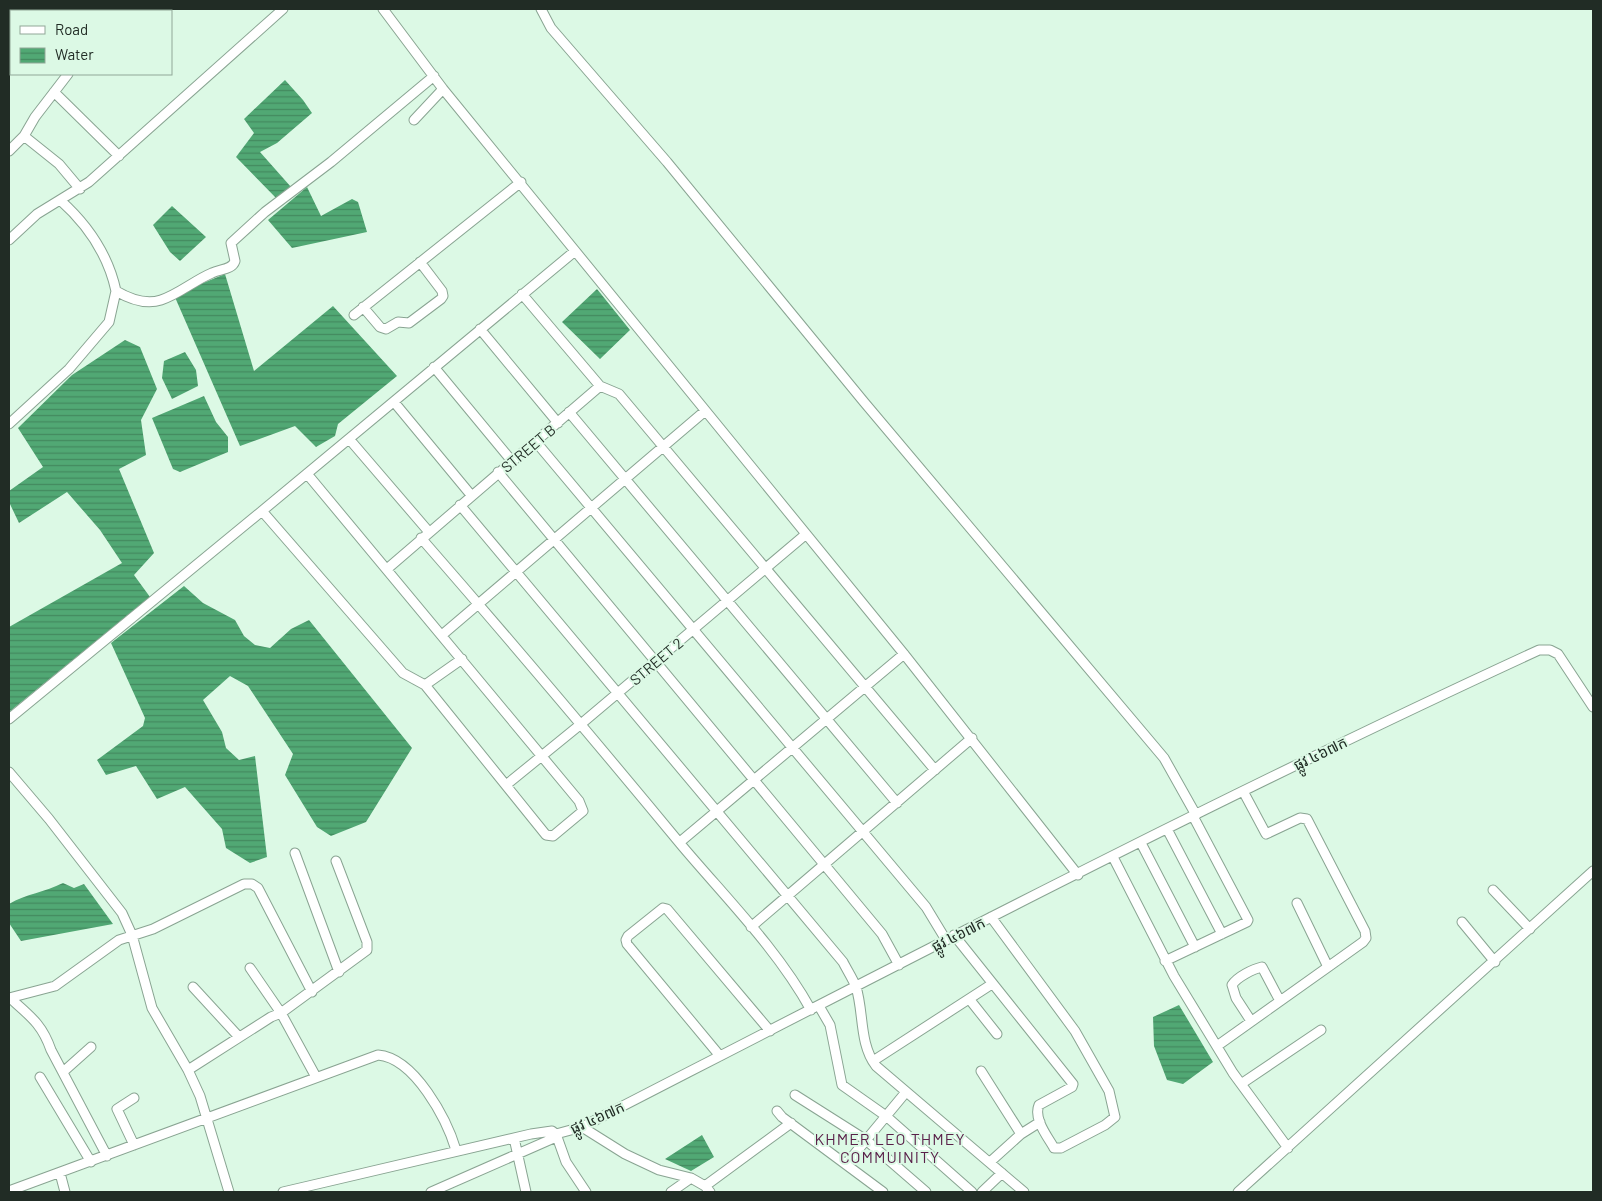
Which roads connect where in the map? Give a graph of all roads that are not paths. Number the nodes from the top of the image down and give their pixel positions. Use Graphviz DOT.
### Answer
graph roads {
  1 [pos="283,9"];
  2 [pos="383,9"];
  3 [pos="541,9"];
  4 [pos="67,75"];
  5 [pos="434,76"];
  6 [pos="443,89"];
  7 [pos="54,92"];
  8 [pos="414,120"];
  9 [pos="24,136"];
  10 [pos="9,151"];
  11 [pos="119,156"];
  12 [pos="521,182"];
  13 [pos="80,189"];
  14 [pos="60,200"];
  15 [pos="9,240"];
  16 [pos="575,251"];
  17 [pos="420,262"];
  18 [pos="116,291"];
  19 [pos="522,294"];
  20 [pos="363,307"];
  21 [pos="354,315"];
  22 [pos="480,329"];
  23 [pos="434,367"];
  24 [pos="600,386"];
  25 [pos="394,402"];
  26 [pos="705,411"];
  27 [pos="569,412"];
  28 [pos="558,423"];
  29 [pos="9,424"];
  30 [pos="350,440"];
  31 [pos="536,442"];
  32 [pos="662,448"];
  33 [pos="511,460"];
  34 [pos="498,472"];
  35 [pos="308,475"];
  36 [pos="625,479"];
  37 [pos="471,495"];
  38 [pos="460,505"];
  39 [pos="590,508"];
  40 [pos="262,511"];
  41 [pos="429,532"];
  42 [pos="805,535"];
  43 [pos="421,538"];
  44 [pos="554,539"];
  45 [pos="387,569"];
  46 [pos="765,569"];
  47 [pos="516,572"];
  48 [pos="728,600"];
  49 [pos="478,604"];
  50 [pos="692,630"];
  51 [pos="442,636"];
  52 [pos="904,654"];
  53 [pos="462,659"];
  54 [pos="655,662"];
  55 [pos="425,685"];
  56 [pos="864,687"];
  57 [pos="618,694"];
  58 [pos="1593,707"];
  59 [pos="9,719"];
  60 [pos="827,719"];
  61 [pos="581,724"];
  62 [pos="972,738"];
  63 [pos="792,748"];
  64 [pos="542,756"];
  65 [pos="935,770"];
  66 [pos="9,772"];
  67 [pos="754,780"];
  68 [pos="506,784"];
  69 [pos="1243,791"];
  70 [pos="897,802"];
  71 [pos="716,812"];
  72 [pos="1194,816"];
  73 [pos="1167,829"];
  74 [pos="863,832"];
  75 [pos="680,842"];
  76 [pos="1141,843"];
  77 [pos="295,853"];
  78 [pos="1113,857"];
  79 [pos="336,861"];
  80 [pos="824,864"];
  81 [pos="1593,871"];
  82 [pos="1078,875"];
  83 [pos="1494,890"];
  84 [pos="787,896"];
  85 [pos="1297,903"];
  86 [pos="991,917"];
  87 [pos="1462,922"];
  88 [pos="751,927"];
  89 [pos="1530,929"];
  90 [pos="1222,934"];
  91 [pos="132,935"];
  92 [pos="950,938"];
  93 [pos="1195,947"];
  94 [pos="1165,961"];
  95 [pos="1495,962"];
  96 [pos="899,965"];
  97 [pos="1328,967"];
  98 [pos="250,968"];
  99 [pos="339,972"];
  100 [pos="992,984"];
  101 [pos="194,987"];
  102 [pos="856,987"];
  103 [pos="312,992"];
  104 [pos="10,998"];
  105 [pos="970,1000"];
  106 [pos="1280,1001"];
  107 [pos="815,1008"];
  108 [pos="281,1013"];
  109 [pos="1251,1021"];
  110 [pos="1321,1030"];
  111 [pos="770,1031"];
  112 [pos="997,1034"];
  113 [pos="239,1037"];
  114 [pos="1217,1046"];
  115 [pos="91,1047"];
  116 [pos="720,1056"];
  117 [pos="873,1061"];
  118 [pos="188,1070"];
  119 [pos="980,1071"];
  120 [pos="63,1072"];
  121 [pos="40,1077"];
  122 [pos="316,1077"];
  123 [pos="1242,1084"];
  124 [pos="906,1092"];
  125 [pos="794,1095"];
  126 [pos="134,1098"];
  127 [pos="777,1112"];
  128 [pos="886,1116"];
  129 [pos="208,1119"];
  130 [pos="1040,1122"];
  131 [pos="791,1123"];
  132 [pos="582,1127"];
  133 [pos="556,1134"];
  134 [pos="1021,1134"];
  135 [pos="514,1138"];
  136 [pos="866,1140"];
  137 [pos="134,1145"];
  138 [pos="1288,1148"];
  139 [pos="456,1150"];
  140 [pos="106,1156"];
  141 [pos="518,1156"];
  142 [pos="91,1162"];
  143 [pos="990,1162"];
  144 [pos="847,1164"];
  145 [pos="60,1172"];
  146 [pos="1002,1173"];
  147 [pos="691,1178"];
  148 [pos="708,1189"];
  149 [pos="9,1191"];
  150 [pos="65,1192"];
  151 [pos="229,1192"];
  152 [pos="283,1192"];
  153 [pos="434,1192"];
  154 [pos="526,1192"];
  155 [pos="586,1192"];
  156 [pos="671,1192"];
  157 [pos="883,1192"];
  158 [pos="926,1192"];
  159 [pos="972,1192"];
  160 [pos="982,1192"];
  161 [pos="1024,1192"];
  162 [pos="1238,1192"];
  1 -- 11 [label="street"];
  2 -- 5 [label="street"];
  3 -- 72 [label="street"];
  4 -- 7 [label="street"];
  5 -- 6 [label="street"];
  5 -- 18 [label="street"];
  6 -- 8 [label="street"];
  6 -- 12 [label="street"];
  7 -- 9 [label="street"];
  7 -- 11 [label="street"];
  9 -- 10 [label="street"];
  9 -- 13 [label="street"];
  11 -- 13 [label="street"];
  12 -- 16 [label="street"];
  12 -- 17 [label="street"];
  13 -- 14 [label="street"];
  14 -- 15 [label="street"];
  14 -- 18 [label="street"];
  16 -- 19 [label="street"];
  16 -- 26 [label="street"];
  17 -- 20 [label="street"];
  17 -- 20 [label="street"];
  18 -- 29 [label="street"];
  19 -- 22 [label="street"];
  19 -- 24 [label="street"];
  20 -- 21 [label="street"];
  22 -- 23 [label="street"];
  22 -- 28 [label="street"];
  23 -- 25 [label="street"];
  23 -- 33 [label="street"];
  24 -- 27 [label="street, STREET B"];
  24 -- 32 [label="street"];
  25 -- 30 [label="street"];
  25 -- 37 [label="street"];
  26 -- 32 [label="street"];
  26 -- 42 [label="street"];
  27 -- 28 [label="street, STREET B"];
  27 -- 36 [label="street"];
  28 -- 31 [label="street, STREET B"];
  30 -- 35 [label="street"];
  30 -- 41 [label="street"];
  31 -- 33 [label="street, STREET B"];
  31 -- 39 [label="street"];
  32 -- 36 [label="street"];
  32 -- 46 [label="street"];
  33 -- 34 [label="street, STREET B"];
  34 -- 37 [label="street, STREET B"];
  34 -- 44 [label="street"];
  35 -- 40 [label="street"];
  35 -- 45 [label="street"];
  36 -- 39 [label="street"];
  36 -- 48 [label="street"];
  37 -- 38 [label="street, STREET B"];
  38 -- 41 [label="street, STREET B"];
  38 -- 47 [label="street"];
  39 -- 44 [label="street"];
  39 -- 50 [label="street"];
  40 -- 55 [label="street"];
  40 -- 59 [label="street"];
  41 -- 43 [label="street, STREET B"];
  42 -- 46 [label="street, STREET 2"];
  42 -- 52 [label="street"];
  43 -- 45 [label="street, STREET B"];
  43 -- 49 [label="street"];
  44 -- 47 [label="street"];
  44 -- 54 [label="street"];
  45 -- 51 [label="street"];
  46 -- 48 [label="street, STREET 2"];
  46 -- 56 [label="street"];
  47 -- 49 [label="street"];
  47 -- 57 [label="street"];
  48 -- 50 [label="street, STREET 2"];
  48 -- 60 [label="street"];
  49 -- 51 [label="street"];
  49 -- 61 [label="street"];
  50 -- 54 [label="street, STREET 2"];
  50 -- 63 [label="street"];
  51 -- 53 [label="street"];
  52 -- 56 [label="street"];
  52 -- 62 [label="street"];
  53 -- 55 [label="street"];
  53 -- 64 [label="street"];
  54 -- 57 [label="street, STREET 2"];
  54 -- 67 [label="street"];
  55 -- 68 [label="street"];
  56 -- 60 [label="street"];
  56 -- 65 [label="street"];
  57 -- 61 [label="street, STREET 2"];
  57 -- 71 [label="street"];
  58 -- 69 [label="street, ផ្លូវ ៤៦៧ក"];
  60 -- 63 [label="street"];
  60 -- 70 [label="street"];
  61 -- 64 [label="street, STREET 2"];
  61 -- 75 [label="street"];
  62 -- 65 [label="street"];
  62 -- 82 [label="street"];
  63 -- 67 [label="street"];
  63 -- 74 [label="street"];
  64 -- 68 [label="street, STREET 2"];
  64 -- 68 [label="street"];
  65 -- 70 [label="street"];
  66 -- 91 [label="street"];
  67 -- 71 [label="street"];
  67 -- 80 [label="street"];
  69 -- 72 [label="street, ផ្លូវ ៤៦៧ក"];
  69 -- 97 [label="street"];
  70 -- 74 [label="street"];
  71 -- 75 [label="street"];
  71 -- 84 [label="street"];
  72 -- 73 [label="street, ផ្លូវ ៤៦៧ក"];
  72 -- 90 [label="street"];
  73 -- 76 [label="street, ផ្លូវ ៤៦៧ក"];
  73 -- 90 [label="street"];
  74 -- 80 [label="street"];
  74 -- 92 [label="street"];
  75 -- 88 [label="street"];
  76 -- 78 [label="street, ផ្លូវ ៤៦៧ក"];
  76 -- 93 [label="street"];
  77 -- 99 [label="street"];
  78 -- 82 [label="street, ផ្លូវ ៤៦៧ក"];
  78 -- 94 [label="street"];
  79 -- 99 [label="street"];
  80 -- 84 [label="street"];
  80 -- 96 [label="street"];
  81 -- 89 [label="street"];
  82 -- 86 [label="street, ផ្លូវ ៤៦៧ក"];
  83 -- 89 [label="street"];
  84 -- 88 [label="street"];
  84 -- 102 [label="street"];
  85 -- 97 [label="street"];
  86 -- 92 [label="street, ផ្លូវ ៤៦៧ក"];
  86 -- 130 [label="street"];
  87 -- 95 [label="street"];
  88 -- 107 [label="street"];
  89 -- 95 [label="street"];
  90 -- 93 [label="street"];
  91 -- 103 [label="street"];
  91 -- 104 [label="street"];
  91 -- 118 [label="street"];
  92 -- 96 [label="street, ផ្លូវ ៤៦៧ក"];
  92 -- 100 [label="street"];
  93 -- 94 [label="street"];
  94 -- 114 [label="street"];
  95 -- 138 [label="street"];
  96 -- 102 [label="street, ផ្លូវ ៤៦៧ក"];
  97 -- 106 [label="street"];
  98 -- 108 [label="street"];
  99 -- 103 [label="street"];
  100 -- 105 [label="street"];
  100 -- 130 [label="street"];
  101 -- 113 [label="street"];
  102 -- 107 [label="street, ផ្លូវ ៤៦៧ក"];
  102 -- 117 [label="street"];
  103 -- 108 [label="street"];
  104 -- 120 [label="street"];
  105 -- 112 [label="street"];
  105 -- 117 [label="street"];
  106 -- 109 [label="street"];
  106 -- 109 [label="street"];
  107 -- 111 [label="street, ផ្លូវ ៤៦៧ក"];
  107 -- 128 [label="street"];
  108 -- 113 [label="street"];
  108 -- 122 [label="street"];
  109 -- 114 [label="street"];
  110 -- 123 [label="street"];
  111 -- 116 [label="street, ផ្លូវ ៤៦៧ក"];
  111 -- 116 [label="street"];
  113 -- 118 [label="street"];
  114 -- 123 [label="street"];
  115 -- 120 [label="street"];
  116 -- 132 [label="street, ផ្លូវ ៤៦៧ក"];
  117 -- 124 [label="street"];
  118 -- 129 [label="street"];
  119 -- 134 [label="street"];
  120 -- 140 [label="street"];
  121 -- 142 [label="street"];
  122 -- 129 [label="street"];
  122 -- 139 [label="street"];
  123 -- 138 [label="street"];
  124 -- 128 [label="street"];
  124 -- 143 [label="street"];
  125 -- 136 [label="street"];
  126 -- 137 [label="street"];
  127 -- 131 [label="street"];
  128 -- 136 [label="street"];
  128 -- 159 [label="street"];
  129 -- 137 [label="street"];
  129 -- 151 [label="street"];
  130 -- 134 [label="street"];
  131 -- 144 [label="street"];
  131 -- 148 [label="street"];
  132 -- 133 [label="street, ផ្លូវ ៤៦៧ក"];
  132 -- 147 [label="street"];
  133 -- 135 [label="street, ផ្លូវ ៤៦៧ក"];
  133 -- 141 [label="street"];
  133 -- 155 [label="street"];
  134 -- 143 [label="street"];
  135 -- 139 [label="street, ផ្លូវ ៤៦៧ក"];
  135 -- 141 [label="street"];
  136 -- 144 [label="street"];
  136 -- 158 [label="street"];
  137 -- 140 [label="street"];
  138 -- 162 [label="street"];
  139 -- 152 [label="street, ផ្លូវ ៤៦៧ក"];
  140 -- 142 [label="street"];
  141 -- 153 [label="street"];
  141 -- 154 [label="street"];
  142 -- 145 [label="street"];
  143 -- 146 [label="street"];
  144 -- 157 [label="street"];
  145 -- 149 [label="street"];
  145 -- 150 [label="street"];
  146 -- 160 [label="street"];
  146 -- 161 [label="street"];
  147 -- 148 [label="street"];
  147 -- 156 [label="street"];
}
